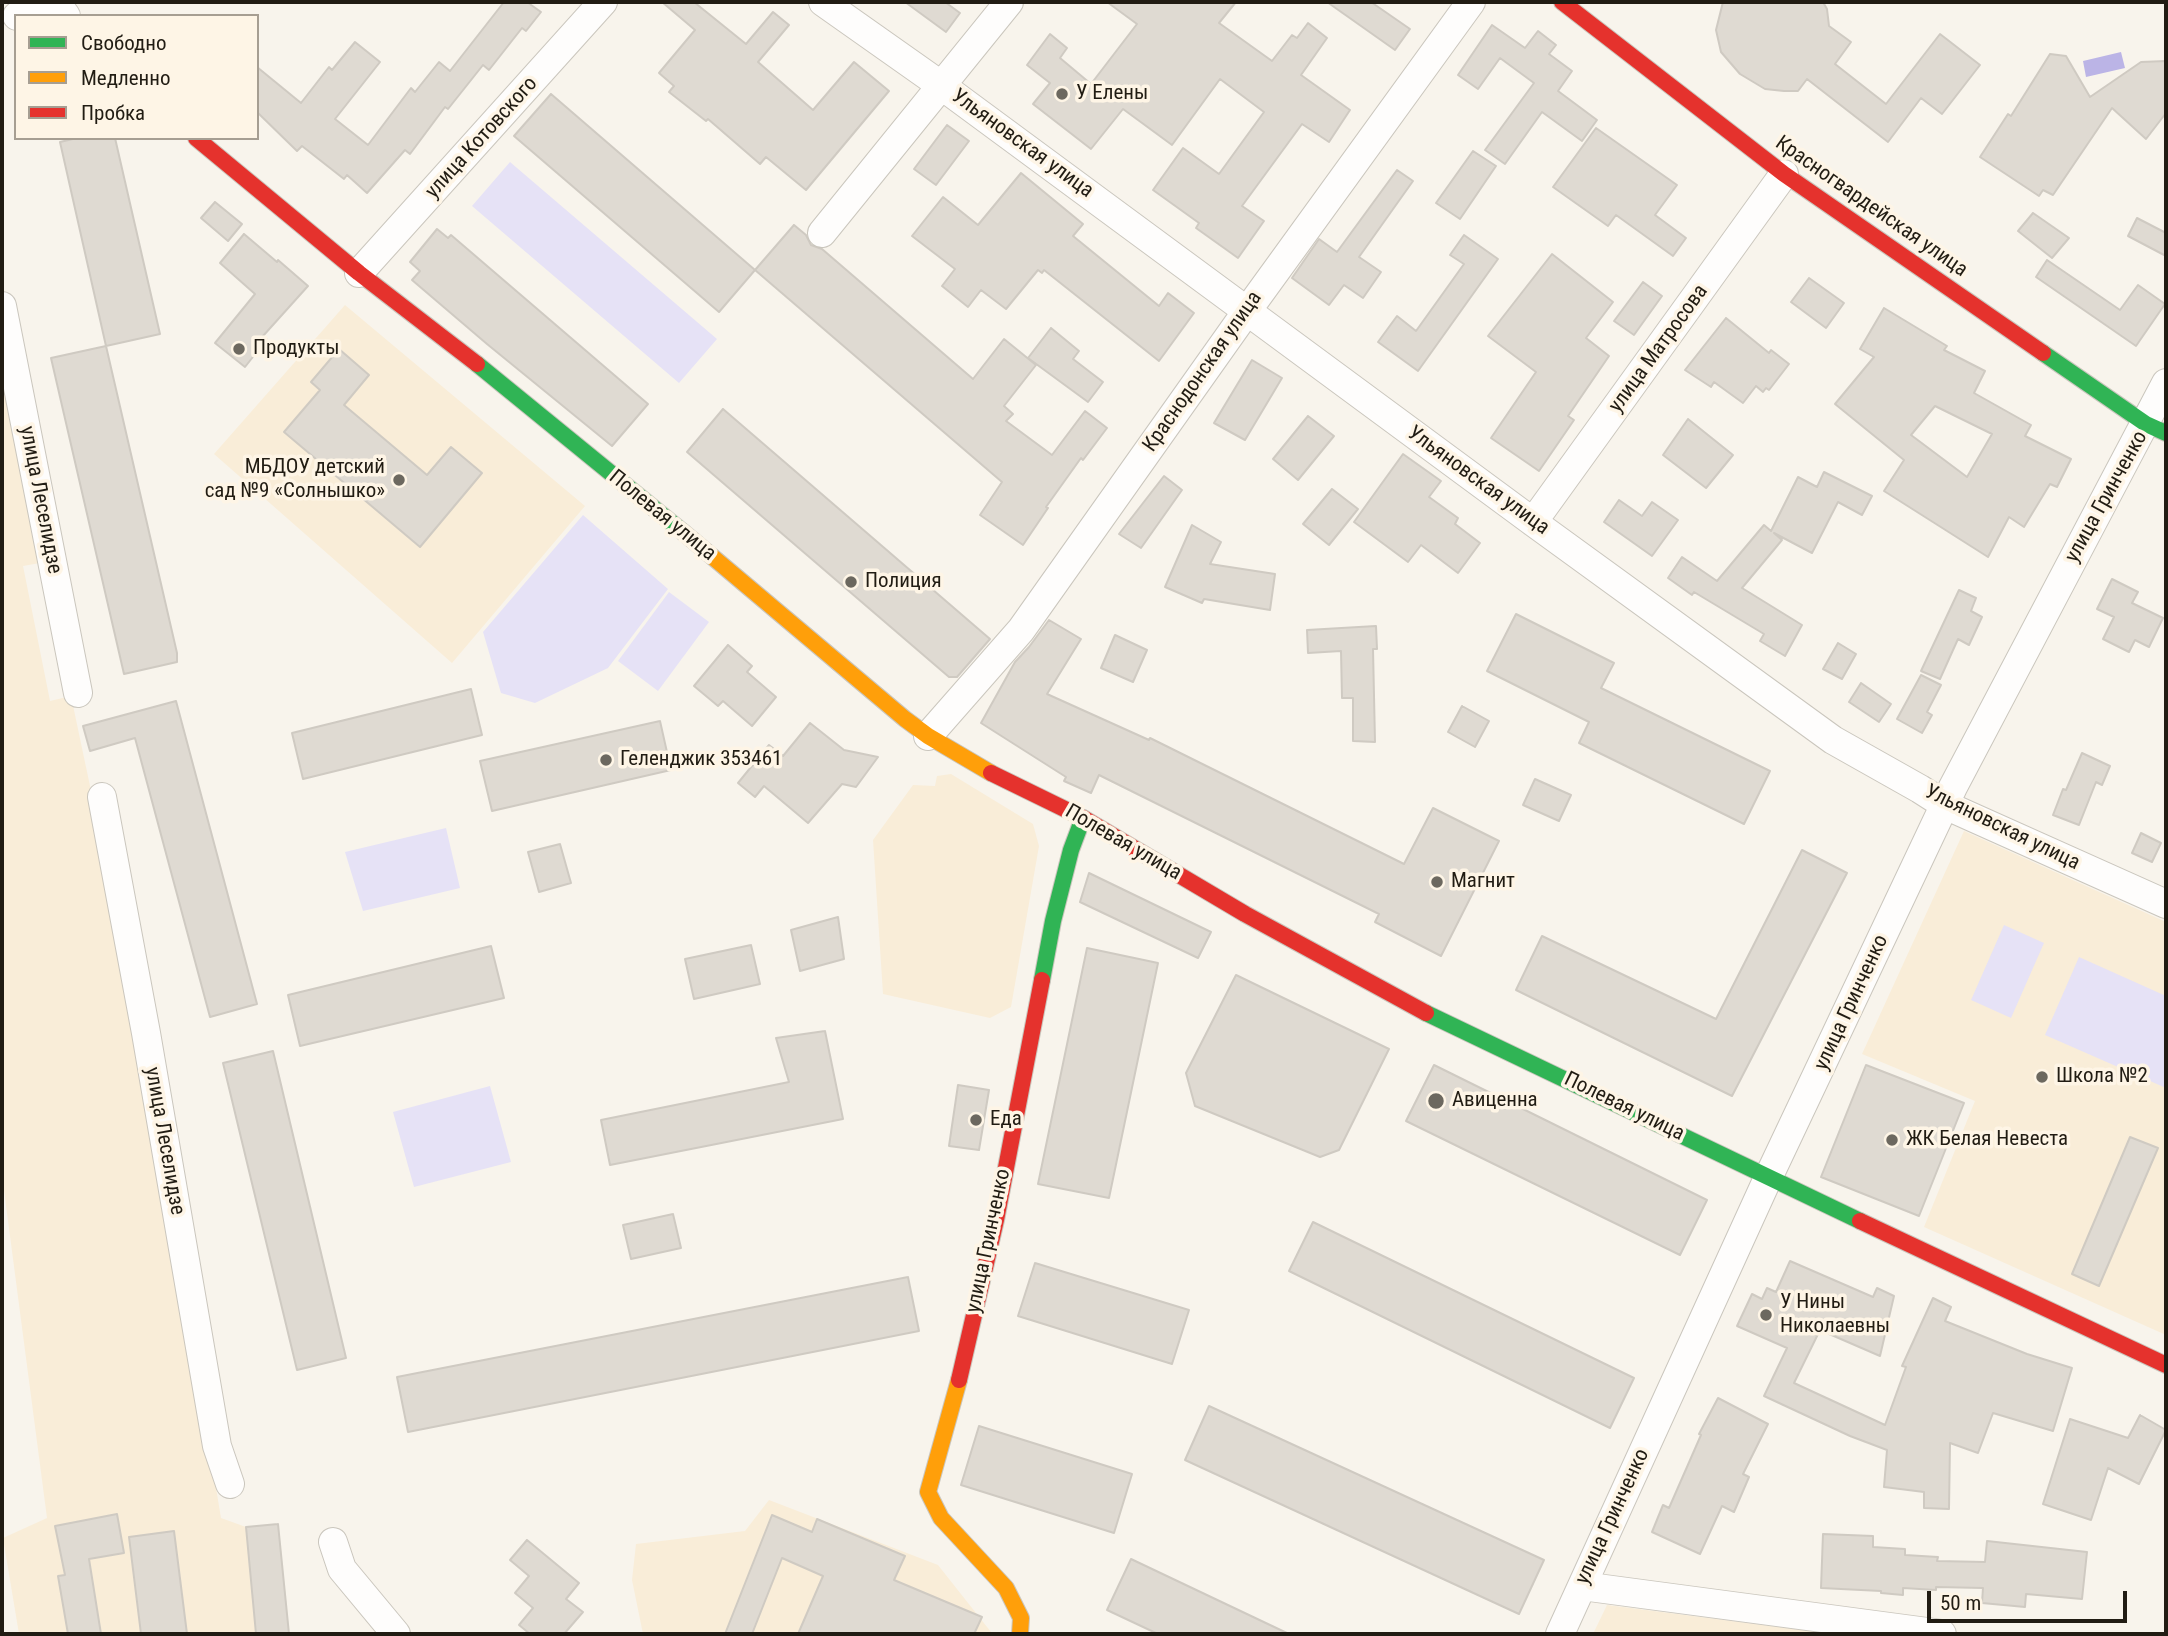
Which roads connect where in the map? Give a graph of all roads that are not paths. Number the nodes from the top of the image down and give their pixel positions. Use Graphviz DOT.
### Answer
graph roads {
  1 [pos="44,2"];
  2 [pos="603,2"];
  3 [pos="823,2"];
  4 [pos="1009,2"];
  5 [pos="1471,2"];
  6 [pos="1562,2"];
  7 [pos="19,14"];
  8 [pos="942,86"];
  9 [pos="198,140"];
  10 [pos="1784,174"];
  11 [pos="822,233"];
  12 [pos="359,273"];
  13 [pos="2,306"];
  14 [pos="1247,310"];
  15 [pos="2166,383"];
  16 [pos="2156,428"];
  17 [pos="1533,522"];
  18 [pos="78,693"];
  19 [pos="928,736"];
  20 [pos="102,797"];
  21 [pos="1945,805"];
  22 [pos="1083,818"];
  23 [pos="2166,904"];
  24 [pos="1768,1178"];
  25 [pos="2166,1365"];
  26 [pos="230,1484"];
  27 [pos="333,1542"];
  28 [pos="1582,1586"];
  29 [pos="396,1634"];
  30 [pos="1020,1634"];
  31 [pos="1560,1634"];
  32 [pos="1942,1634"];
  1 -- 7 [label="street"];
  2 -- 12 [label="street, улица Котовского"];
  3 -- 8 [label="street, Ульяновская улица"];
  4 -- 8 [label="street"];
  5 -- 14 [label="street, Краснодонская улица"];
  6 -- 10 [label="street, Красногвардейская улица"];
  8 -- 11 [label="street"];
  8 -- 14 [label="street, Ульяновская улица"];
  9 -- 12 [label="street, Полевая улица"];
  10 -- 16 [label="street, Красногвардейская улица"];
  10 -- 17 [label="street, улица Матросова"];
  12 -- 19 [label="street, Полевая улица"];
  13 -- 18 [label="street, улица Леселидзе"];
  14 -- 17 [label="street, Ульяновская улица"];
  14 -- 19 [label="street, Краснодонская улица"];
  15 -- 16 [label="street, улица Гринченко"];
  16 -- 21 [label="street, улица Гринченко"];
  17 -- 21 [label="street, Ульяновская улица"];
  19 -- 22 [label="street, Полевая улица"];
  20 -- 26 [label="street, улица Леселидзе"];
  21 -- 23 [label="street, Ульяновская улица"];
  21 -- 24 [label="street, улица Гринченко"];
  22 -- 24 [label="street, Полевая улица"];
  22 -- 30 [label="street, улица Гринченко"];
  24 -- 25 [label="street, Полевая улица"];
  24 -- 28 [label="street, улица Гринченко"];
  27 -- 29 [label="street"];
  28 -- 31 [label="street, улица Гринченко"];
  28 -- 32 [label="street"];
}
